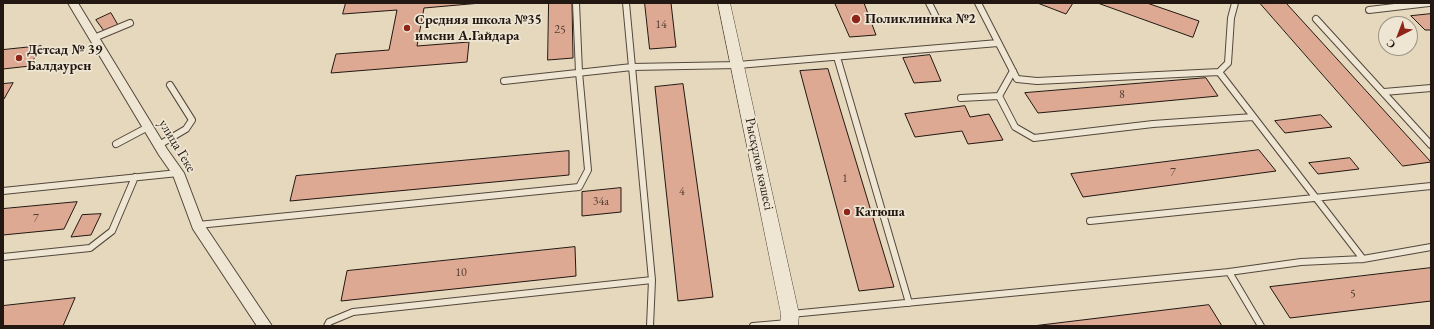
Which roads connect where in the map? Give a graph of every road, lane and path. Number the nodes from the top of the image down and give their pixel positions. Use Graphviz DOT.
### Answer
graph roads {
  1 [pos="73,3"];
  2 [pos="576,3"];
  3 [pos="626,3"];
  4 [pos="724,3"];
  5 [pos="929,3"];
  6 [pos="978,3"];
  7 [pos="1235,3"];
  8 [pos="1430,3"];
  9 [pos="1369,10"];
  10 [pos="936,17"];
  11 [pos="1316,19"];
  12 [pos="130,23"];
  13 [pos="94,38"];
  14 [pos="998,43"];
  15 [pos="837,57"];
  16 [pos="738,65"];
  17 [pos="632,67"];
  18 [pos="1013,71"];
  19 [pos="579,72"];
  20 [pos="1219,72"];
  21 [pos="504,81"];
  22 [pos="170,85"];
  23 [pos="1431,88"];
  24 [pos="1384,92"];
  25 [pos="999,96"];
  26 [pos="960,98"];
  27 [pos="1253,117"];
  28 [pos="148,126"];
  29 [pos="116,144"];
  30 [pos="159,145"];
  31 [pos="1431,145"];
  32 [pos="178,173"];
  33 [pos="135,177"];
  34 [pos="1430,187"];
  35 [pos="3,191"];
  36 [pos="1316,198"];
  37 [pos="1090,221"];
  38 [pos="198,225"];
  39 [pos="1431,247"];
  40 [pos="3,257"];
  41 [pos="1363,259"];
  42 [pos="1229,272"];
  43 [pos="652,280"];
  44 [pos="910,303"];
  45 [pos="789,321"];
  46 [pos="265,326"];
  47 [pos="327,326"];
  48 [pos="650,326"];
  49 [pos="753,326"];
  50 [pos="1261,326"];
  1 -- 13 [label="street, улица Геке"];
  2 -- 19 [label="lane"];
  3 -- 17 [label="lane"];
  4 -- 16 [label="street, Рысқұлов көшесі"];
  5 -- 10 [label="lane"];
  6 -- 14 [label="lane"];
  7 -- 20 [label="lane"];
  8 -- 9 [label="lane"];
  11 -- 24 [label="lane"];
  12 -- 13 [label="lane"];
  13 -- 28 [label="street, улица Геке"];
  14 -- 15 [label="lane"];
  14 -- 18 [label="lane"];
  15 -- 16 [label="lane"];
  15 -- 44 [label="lane"];
  16 -- 17 [label="lane"];
  16 -- 45 [label="street, Рысқұлов көшесі"];
  17 -- 19 [label="lane"];
  17 -- 43 [label="lane"];
  18 -- 20 [label="lane"];
  18 -- 25 [label="lane"];
  19 -- 21 [label="lane"];
  19 -- 38 [label="lane"];
  20 -- 27 [label="lane"];
  22 -- 30 [label="lane"];
  23 -- 24 [label="lane"];
  24 -- 31 [label="lane"];
  25 -- 26 [label="lane"];
  25 -- 27 [label="lane"];
  27 -- 36 [label="lane"];
  28 -- 29 [label="lane"];
  28 -- 30 [label="street, улица Геке"];
  30 -- 32 [label="street, улица Геке"];
  32 -- 33 [label="lane"];
  32 -- 38 [label="street, улица Геке"];
  33 -- 35 [label="lane"];
  33 -- 40 [label="lane"];
  34 -- 36 [label="lane"];
  36 -- 37 [label="lane"];
  36 -- 41 [label="lane"];
  38 -- 46 [label="street, улица Геке"];
  39 -- 41 [label="lane"];
  41 -- 42 [label="lane"];
  42 -- 44 [label="lane"];
  42 -- 50 [label="lane"];
  43 -- 47 [label="lane"];
  43 -- 48 [label="lane"];
  44 -- 45 [label="lane"];
  45 -- 49 [label="lane"];
}
